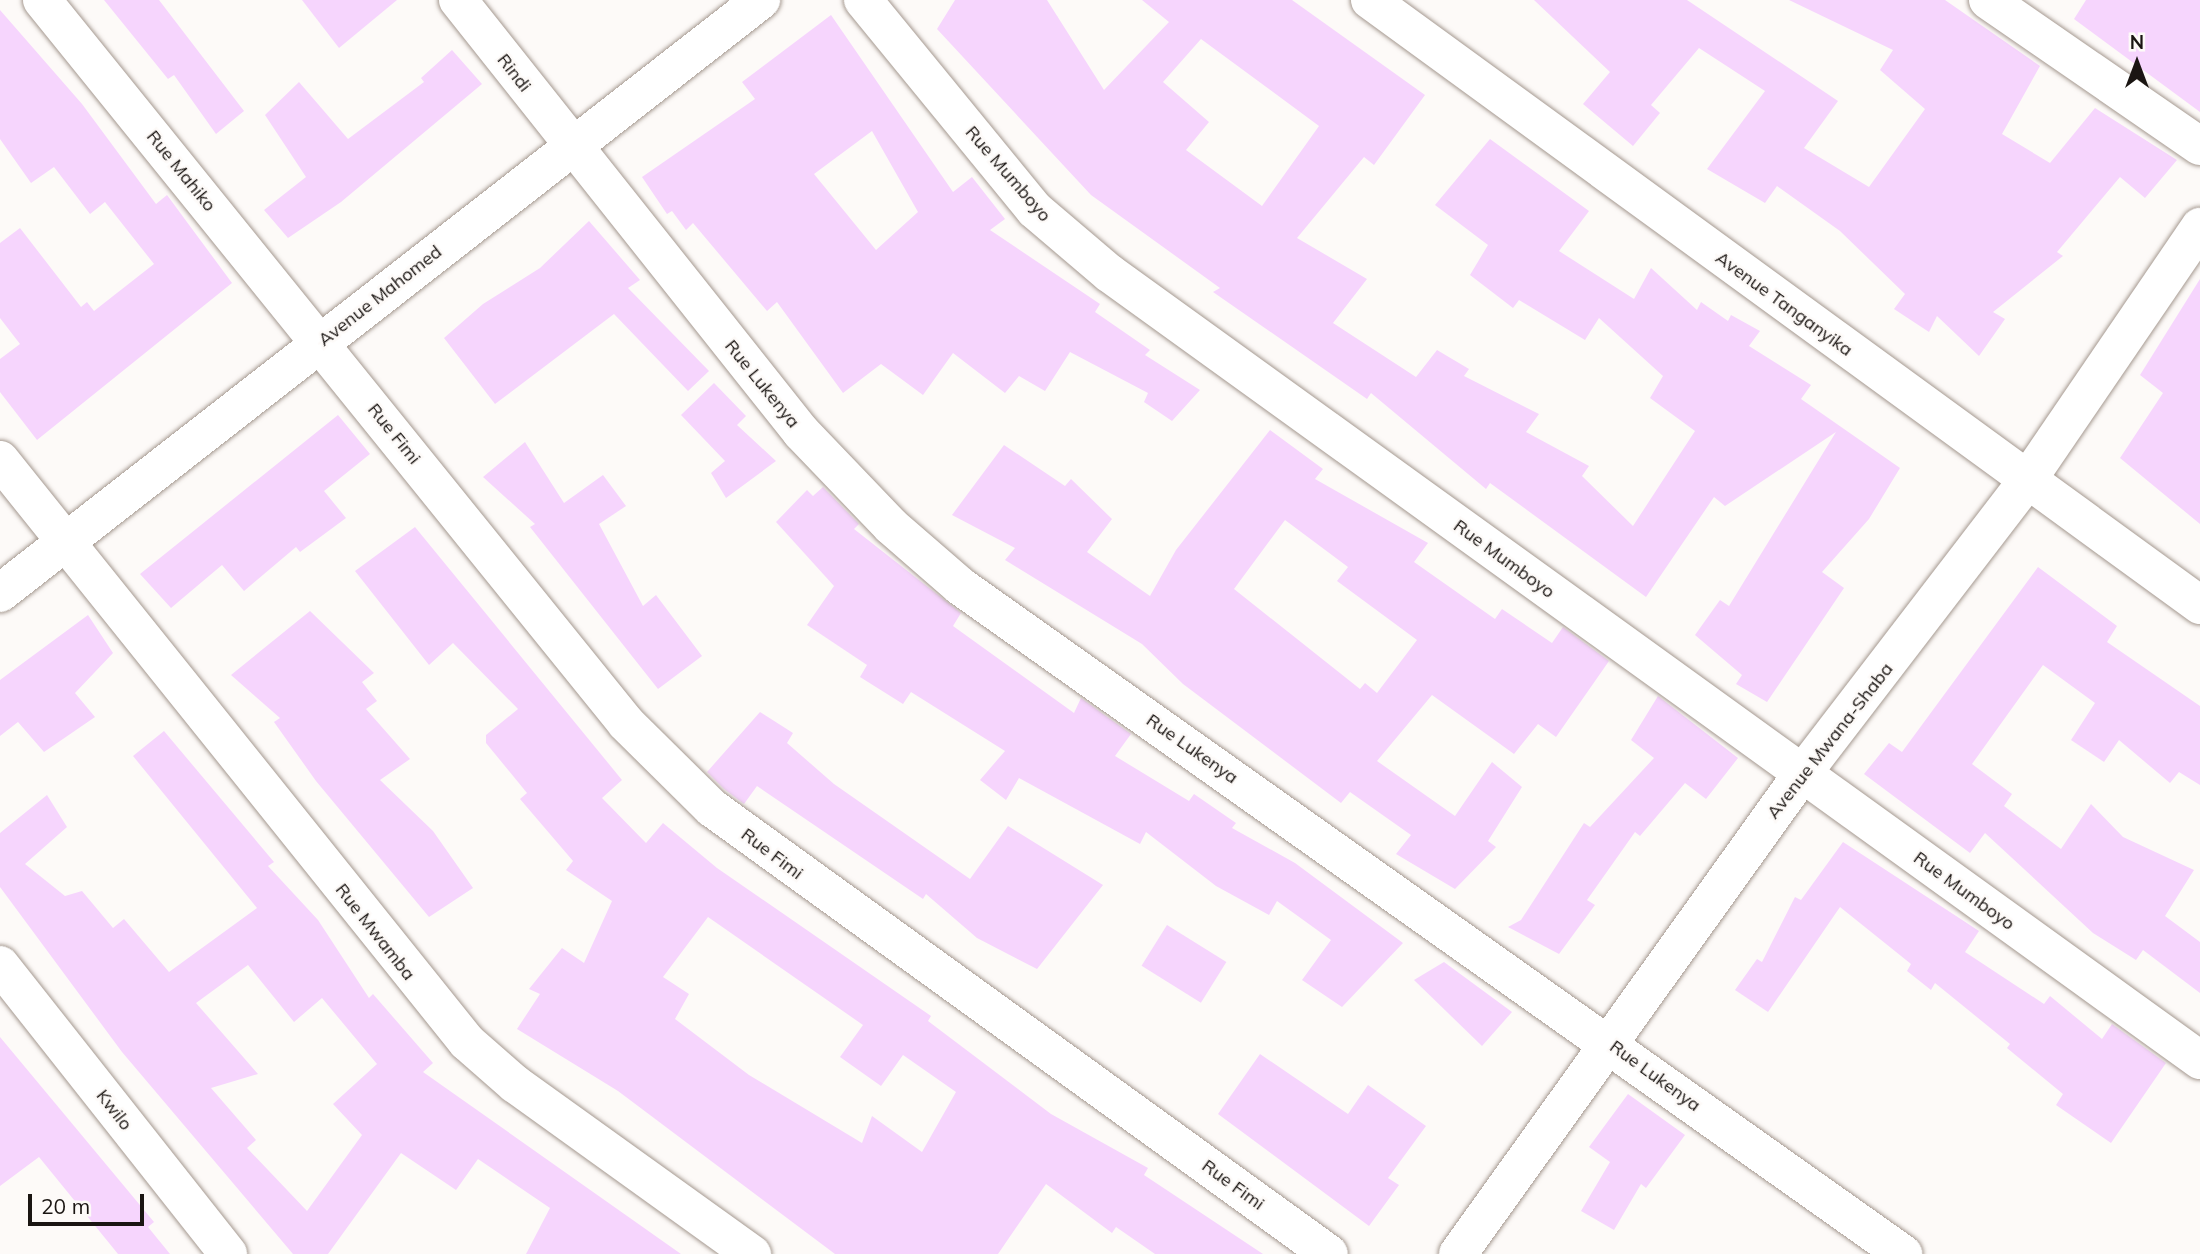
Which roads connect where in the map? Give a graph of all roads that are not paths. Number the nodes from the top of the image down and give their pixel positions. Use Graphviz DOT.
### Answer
graph roads {
  1 [pos="42,0"];
  2 [pos="458,0"];
  3 [pos="761,0"];
  4 [pos="863,0"];
  5 [pos="1370,0"];
  6 [pos="1988,0"];
  7 [pos="2200,146"];
  8 [pos="571,147"];
  9 [pos="2200,227"];
  10 [pos="320,342"];
  11 [pos="0,460"];
  12 [pos="2026,482"];
  13 [pos="64,540"];
  14 [pos="0,593"];
  15 [pos="2200,605"];
  16 [pos="1802,774"];
  17 [pos="0,965"];
  18 [pos="1609,1042"];
  19 [pos="2200,1060"];
  20 [pos="228,1254"];
  21 [pos="752,1254"];
  22 [pos="1329,1254"];
  23 [pos="1458,1254"];
  24 [pos="1903,1254"];
  1 -- 10 [label="street, Rue Mahiko"];
  2 -- 8 [label="street, Rindi"];
  3 -- 8 [label="street, Avenue Mahomed"];
  4 -- 16 [label="street, Rue Mumboyo"];
  5 -- 12 [label="street, Avenue Tanganyika"];
  6 -- 7 [label="street"];
  8 -- 10 [label="street, Avenue Mahomed"];
  8 -- 18 [label="street, Rue Lukenya"];
  9 -- 12 [label="street, Avenue Mwana-Shaba"];
  10 -- 13 [label="street, Avenue Mahomed"];
  10 -- 22 [label="street, Rue Fimi"];
  11 -- 13 [label="street, Rue Mwamba"];
  12 -- 15 [label="street, Avenue Tanganyika"];
  12 -- 16 [label="street, Avenue Mwana-Shaba"];
  13 -- 14 [label="street, Avenue Mahomed"];
  13 -- 21 [label="street, Rue Mwamba"];
  16 -- 18 [label="street, Avenue Mwana-Shaba"];
  16 -- 19 [label="street, Rue Mumboyo"];
  17 -- 20 [label="street, Kwilo"];
  18 -- 23 [label="street, Avenue Mwana-Shaba"];
  18 -- 24 [label="street, Rue Lukenya"];
}
